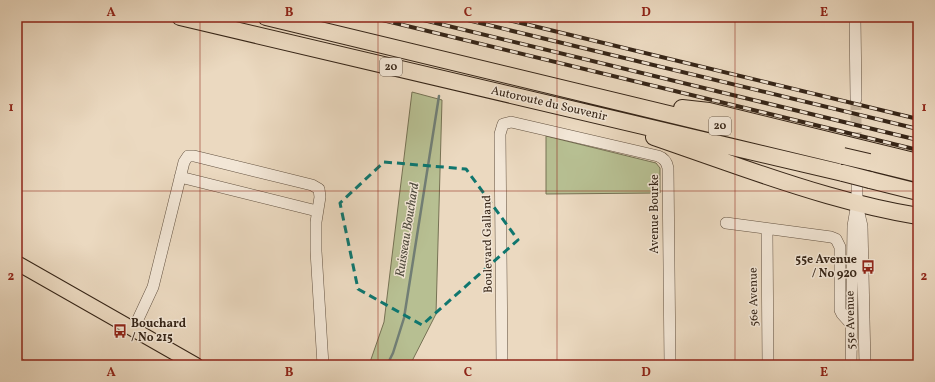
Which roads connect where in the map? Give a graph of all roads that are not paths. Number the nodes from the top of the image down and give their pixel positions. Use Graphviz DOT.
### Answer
graph roads {
  1 [pos="180,17"];
  2 [pos="266,17"];
  3 [pos="855,17"];
  4 [pos="597,97"];
  5 [pos="856,99"];
  6 [pos="602,117"];
  7 [pos="503,124"];
  8 [pos="857,143"];
  9 [pos="918,162"];
  10 [pos="918,174"];
  11 [pos="180,177"];
  12 [pos="918,192"];
  13 [pos="857,203"];
  14 [pos="317,212"];
  15 [pos="918,216"];
  16 [pos="726,223"];
  17 [pos="767,229"];
  18 [pos="17,264"];
  19 [pos="851,324"];
  20 [pos="133,330"];
  21 [pos="17,362"];
  22 [pos="22,365"];
  23 [pos="196,365"];
  24 [pos="323,365"];
  25 [pos="502,365"];
  26 [pos="670,365"];
  27 [pos="768,365"];
  28 [pos="851,365"];
  29 [pos="864,365"];
  1 -- 6 [label="highway, Autoroute du Souvenir / 20"];
  2 -- 4 [label="highway, Autoroute du Souvenir / 20"];
  3 -- 5 [label="street"];
  4 -- 8 [label="highway"];
  4 -- 10 [label="highway, Autoroute du Souvenir / 20, bridge"];
  6 -- 12 [label="highway, Autoroute du Souvenir / 20, bridge"];
  6 -- 13 [label="highway"];
  7 -- 25 [label="street, Boulevard Galland"];
  7 -- 26 [label="street, Avenue Bourke"];
  8 -- 9 [label="highway"];
  8 -- 13 [label="street, 55e Avenue"];
  11 -- 14 [label="street"];
  11 -- 14 [label="street"];
  11 -- 20 [label="street"];
  13 -- 15 [label="highway"];
  13 -- 19 [label="street, 55e Avenue"];
  13 -- 29 [label="street, 55e Avenue"];
  14 -- 24 [label="street"];
  16 -- 17 [label="street"];
  17 -- 19 [label="street, 55e Avenue"];
  17 -- 27 [label="street, 56e Avenue"];
  18 -- 20 [label="main road"];
  19 -- 28 [label="street, 55e Avenue"];
  20 -- 23 [label="main road"];
  21 -- 22 [label="street"];
}
